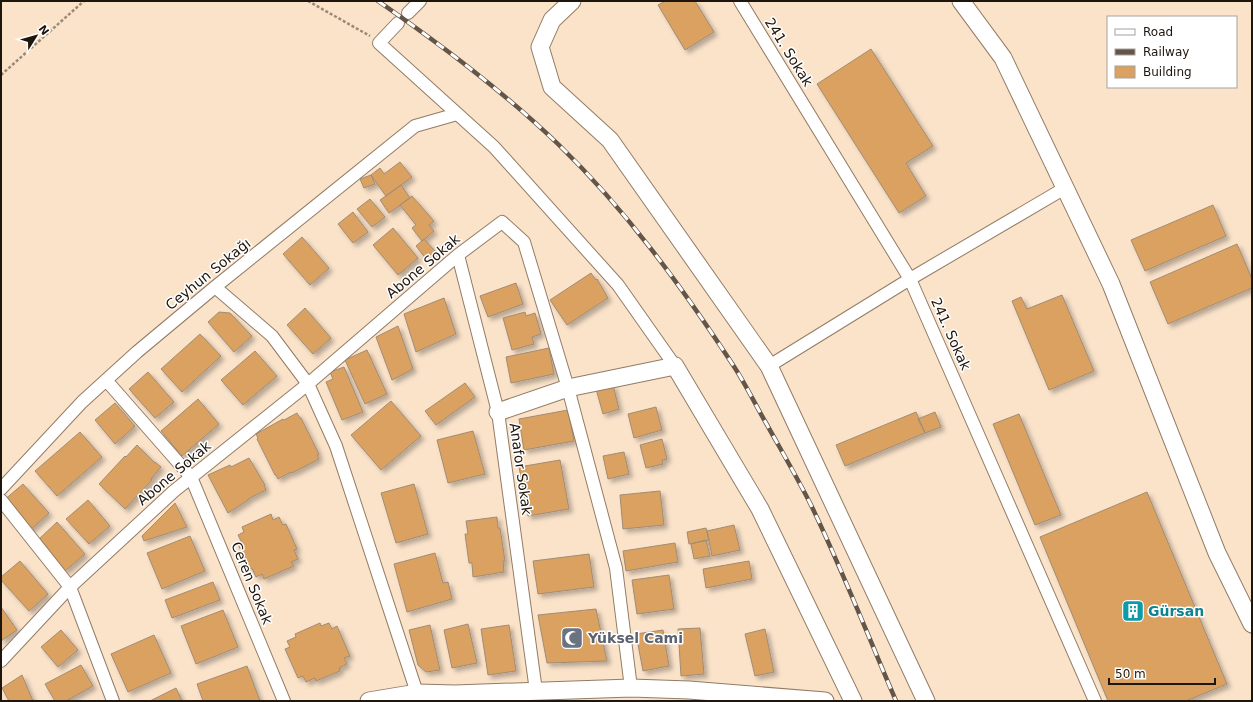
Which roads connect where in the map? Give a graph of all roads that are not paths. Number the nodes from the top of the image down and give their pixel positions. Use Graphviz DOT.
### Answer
graph roads {
  1 [pos="420,1"];
  2 [pos="572,1"];
  3 [pos="740,1"];
  4 [pos="961,1"];
  5 [pos="408,13"];
  6 [pos="398,23"];
  7 [pos="458,114"];
  8 [pos="1064,188"];
  9 [pos="458,255"];
  10 [pos="910,279"];
  11 [pos="215,287"];
  12 [pos="675,366"];
  13 [pos="769,366"];
  14 [pos="106,380"];
  15 [pos="308,384"];
  16 [pos="568,388"];
  17 [pos="498,412"];
  18 [pos="191,477"];
  19 [pos="1,489"];
  20 [pos="1,500"];
  21 [pos="70,587"];
  22 [pos="1252,624"];
  23 [pos="1,661"];
  24 [pos="631,688"];
  25 [pos="536,691"];
  26 [pos="417,693"];
  27 [pos="689,695"];
  28 [pos="456,697"];
  29 [pos="113,701"];
  30 [pos="284,701"];
  31 [pos="369,701"];
  32 [pos="825,701"];
  33 [pos="853,701"];
  34 [pos="926,701"];
  35 [pos="1095,701"];
  1 -- 5 [label="street"];
  2 -- 13 [label="street"];
  3 -- 10 [label="street, 241. Sokak"];
  4 -- 8 [label="street"];
  6 -- 7 [label="street"];
  7 -- 11 [label="street, Ceyhun Sokağı"];
  7 -- 12 [label="street"];
  8 -- 10 [label="street"];
  8 -- 22 [label="street"];
  9 -- 15 [label="street, Abone Sokak"];
  9 -- 16 [label="street, Abone Sokak"];
  9 -- 17 [label="street, Anafor Sokak"];
  10 -- 13 [label="street"];
  10 -- 35 [label="street, 241. Sokak"];
  11 -- 14 [label="street, Ceyhun Sokağı"];
  11 -- 15 [label="street"];
  12 -- 16 [label="street"];
  12 -- 33 [label="street"];
  13 -- 34 [label="street"];
  14 -- 18 [label="street, Ceren Sokak"];
  14 -- 19 [label="street, Ceyhun Sokağı"];
  15 -- 18 [label="street, Abone Sokak"];
  15 -- 26 [label="street"];
  16 -- 17 [label="street"];
  16 -- 24 [label="street, Abone Sokak"];
  17 -- 25 [label="street, Anafor Sokak"];
  18 -- 21 [label="street, Abone Sokak"];
  18 -- 30 [label="street, Ceren Sokak"];
  20 -- 21 [label="street"];
  21 -- 23 [label="street, Abone Sokak"];
  21 -- 29 [label="street"];
  24 -- 25 [label="street"];
  24 -- 27 [label="street"];
  25 -- 28 [label="street"];
  26 -- 28 [label="street"];
  26 -- 31 [label="street"];
  27 -- 32 [label="street"];
}
